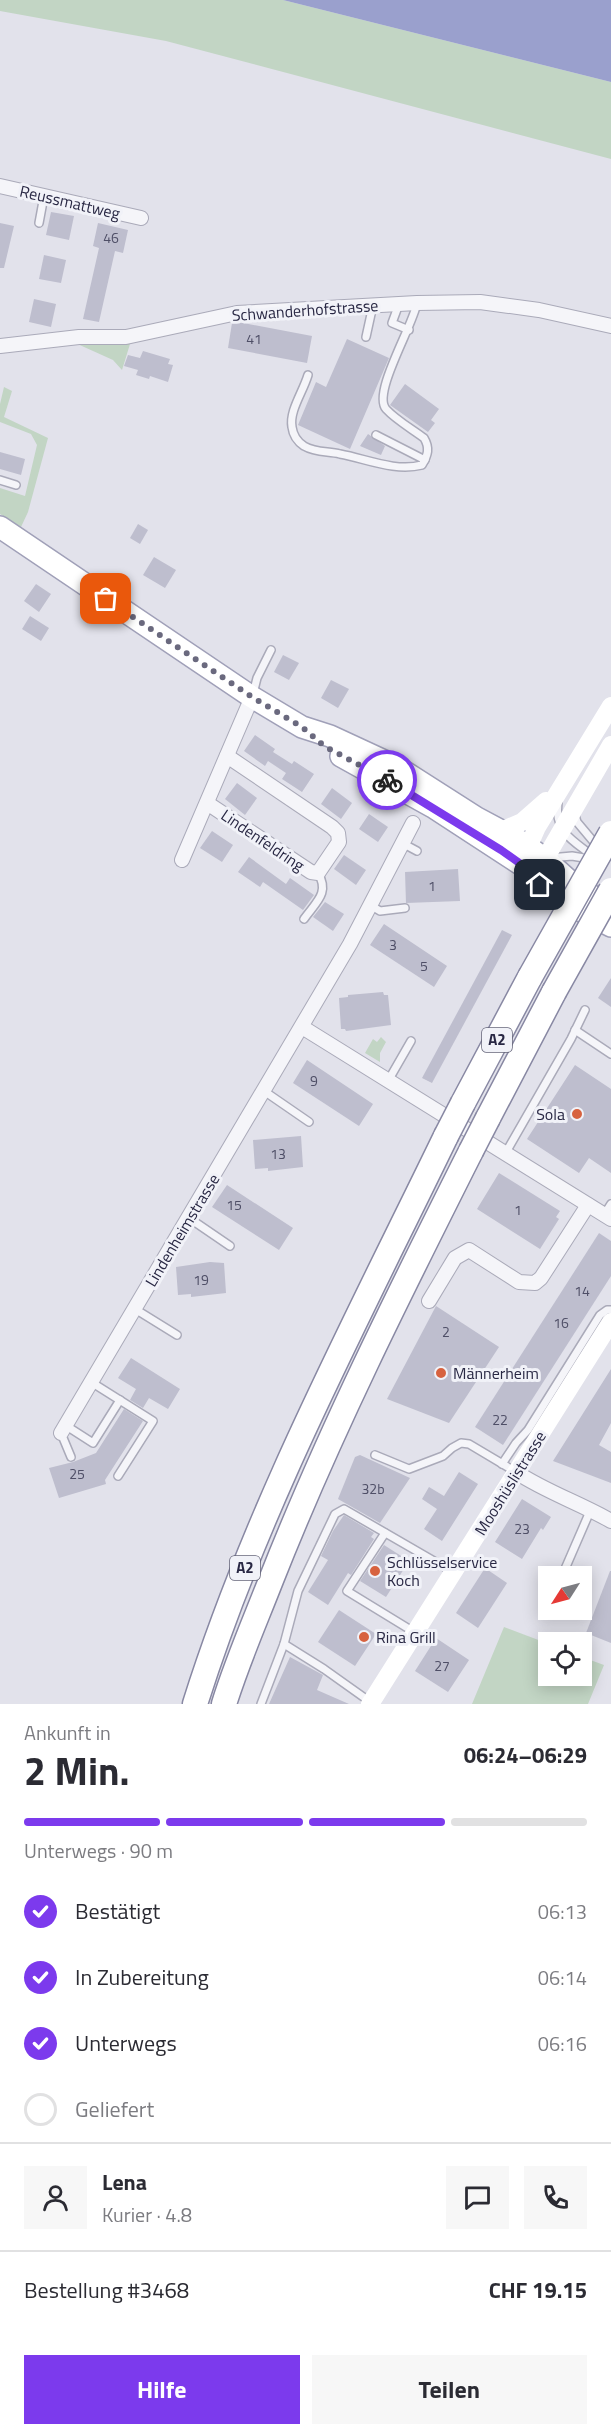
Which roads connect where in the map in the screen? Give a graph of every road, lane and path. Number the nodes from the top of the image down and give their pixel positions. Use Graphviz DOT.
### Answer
graph roads {
  1 [pos="0,186"];
  2 [pos="44,196"];
  3 [pos="141,218"];
  4 [pos="39,223"];
  5 [pos="417,303"];
  6 [pos="399,304"];
  7 [pos="374,305"];
  8 [pos="611,326"];
  9 [pos="409,330"];
  10 [pos="366,337"];
  11 [pos="0,346"];
  12 [pos="308,375"];
  13 [pos="376,435"];
  14 [pos="425,460"];
  15 [pos="0,480"];
  16 [pos="16,485"];
  17 [pos="0,527"];
  18 [pos="271,650"];
  19 [pos="252,697"];
  20 [pos="611,706"];
  21 [pos="302,727"];
  22 [pos="611,745"];
  23 [pos="227,756"];
  24 [pos="561,788"];
  25 [pos="207,802"];
  26 [pos="573,810"];
  27 [pos="413,823"];
  28 [pos="501,831"];
  29 [pos="562,831"];
  30 [pos="402,843"];
  31 [pos="417,851"];
  32 [pos="605,853"];
  33 [pos="533,858"];
  34 [pos="182,860"];
  35 [pos="318,873"];
  36 [pos="611,890"];
  37 [pos="370,905"];
  38 [pos="611,907"];
  39 [pos="405,908"];
  40 [pos="304,919"];
  41 [pos="611,926"];
  42 [pos="585,1010"];
  43 [pos="302,1027"];
  44 [pos="575,1030"];
  45 [pos="411,1041"];
  46 [pos="611,1054"];
  47 [pos="388,1081"];
  48 [pos="264,1091"];
  49 [pos="309,1122"];
  50 [pos="505,1154"];
  51 [pos="588,1205"];
  52 [pos="609,1213"];
  53 [pos="189,1218"];
  54 [pos="230,1246"];
  55 [pos="429,1301"];
  56 [pos="135,1309"];
  57 [pos="611,1310"];
  58 [pos="611,1322"];
  59 [pos="177,1335"];
  60 [pos="92,1382"];
  61 [pos="120,1400"];
  62 [pos="63,1429"];
  63 [pos="375,1455"];
  64 [pos="71,1457"];
  65 [pos="509,1468"];
  66 [pos="118,1476"];
  67 [pos="591,1509"];
  68 [pos="611,1521"];
  69 [pos="385,1533"];
  70 [pos="566,1566"];
  71 [pos="453,1572"];
  72 [pos="415,1632"];
  73 [pos="284,1644"];
  74 [pos="370,1703"];
  75 [pos="195,1704"];
  76 [pos="224,1704"];
  77 [pos="261,1704"];
  1 -- 2 [label="street, Reussmattweg"];
  2 -- 3 [label="street, Reussmattweg"];
  2 -- 4 [label="lane"];
  5 -- 6 [label="street, Schwanderhofstrasse"];
  5 -- 8 [label="street, Schwanderhofstrasse"];
  5 -- 9 [label="lane"];
  6 -- 7 [label="street, Schwanderhofstrasse"];
  6 -- 9 [label="lane"];
  7 -- 10 [label="lane"];
  7 -- 11 [label="street, Schwanderhofstrasse"];
  9 -- 14 [label="lane"];
  12 -- 14 [label="lane"];
  13 -- 14 [label="lane"];
  15 -- 16 [label="lane"];
  17 -- 19 [label="main road"];
  18 -- 19 [label="lane"];
  19 -- 21 [label="main road"];
  19 -- 23 [label="street, Lindenfeldring"];
  20 -- 24 [label="street"];
  21 -- 28 [label="main road"];
  21 -- 33 [label="main road"];
  22 -- 26 [label="street"];
  23 -- 25 [label="street, Lindenfeldring"];
  23 -- 35 [label="street, Lindenfeldring"];
  24 -- 28 [label="street"];
  24 -- 29 [label="lane"];
  24 -- 33 [label="street"];
  25 -- 34 [label="street, Lindenfeldring"];
  25 -- 35 [label="street, Lindenfeldring"];
  26 -- 29 [label="street"];
  26 -- 32 [label="lane"];
  27 -- 30 [label="street, Lindenheimstrasse"];
  28 -- 33 [label="main road"];
  29 -- 32 [label="lane"];
  29 -- 33 [label="street"];
  30 -- 31 [label="lane"];
  30 -- 37 [label="street, Lindenheimstrasse"];
  32 -- 33 [label="lane"];
  32 -- 75 [label="highway, A2, bridge"];
  33 -- 38 [label="main road"];
  33 -- 41 [label="main road"];
  35 -- 40 [label="lane"];
  36 -- 76 [label="highway, A2, bridge"];
  37 -- 39 [label="lane"];
  37 -- 43 [label="street, Lindenheimstrasse"];
  42 -- 44 [label="lane"];
  43 -- 47 [label="street"];
  43 -- 48 [label="street, Lindenheimstrasse"];
  44 -- 46 [label="lane"];
  44 -- 50 [label="lane"];
  45 -- 47 [label="lane"];
  47 -- 50 [label="street"];
  48 -- 49 [label="lane"];
  48 -- 53 [label="street, Lindenheimstrasse"];
  50 -- 51 [label="street"];
  51 -- 52 [label="street"];
  51 -- 55 [label="street"];
  53 -- 54 [label="lane"];
  53 -- 56 [label="street, Lindenheimstrasse"];
  56 -- 59 [label="lane"];
  56 -- 60 [label="street, Lindenheimstrasse"];
  57 -- 65 [label="lane"];
  58 -- 65 [label="street, Mooshüslistrasse"];
  60 -- 61 [label="lane"];
  60 -- 62 [label="street, Lindenheimstrasse"];
  61 -- 62 [label="lane"];
  61 -- 66 [label="lane"];
  62 -- 64 [label="lane"];
  63 -- 65 [label="lane"];
  65 -- 67 [label="street"];
  65 -- 71 [label="street, Mooshüslistrasse"];
  67 -- 68 [label="street"];
  67 -- 70 [label="lane"];
  69 -- 71 [label="lane"];
  69 -- 72 [label="lane"];
  69 -- 73 [label="lane"];
  71 -- 72 [label="street, Mooshüslistrasse"];
  72 -- 74 [label="street, Mooshüslistrasse"];
  73 -- 74 [label="lane"];
  73 -- 77 [label="lane"];
}
